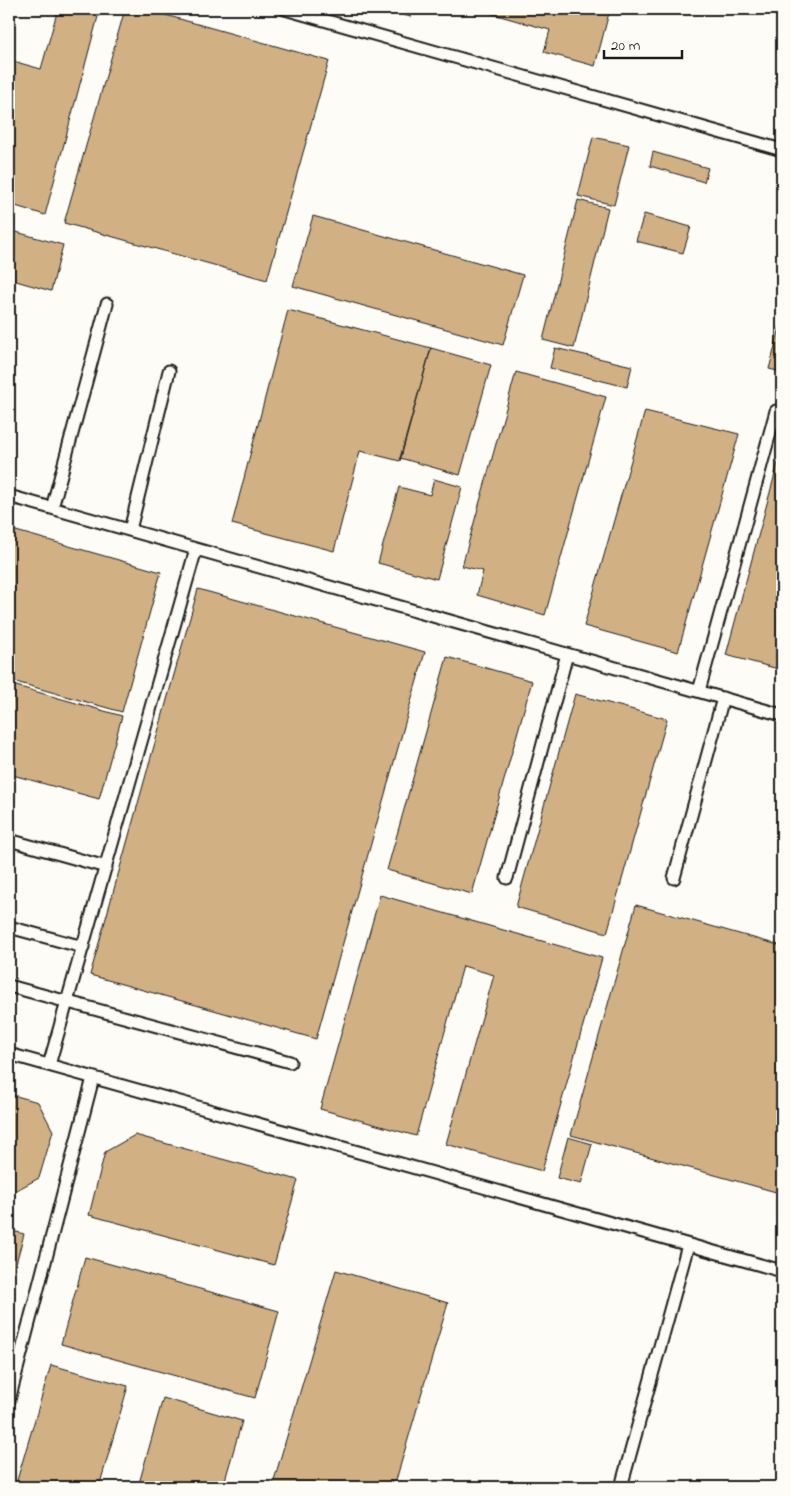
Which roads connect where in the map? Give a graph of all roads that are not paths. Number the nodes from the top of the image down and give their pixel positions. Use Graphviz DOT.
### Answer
graph roads {
  1 [pos="285,9"];
  2 [pos="782,150"];
  3 [pos="107,304"];
  4 [pos="169,371"];
  5 [pos="776,411"];
  6 [pos="9,496"];
  7 [pos="52,508"];
  8 [pos="130,530"];
  9 [pos="196,549"];
  10 [pos="567,654"];
  11 [pos="699,692"];
  12 [pos="723,698"];
  13 [pos="782,715"];
  14 [pos="9,840"];
  15 [pos="106,867"];
  16 [pos="507,878"];
  17 [pos="674,878"];
  18 [pos="9,927"];
  19 [pos="83,947"];
  20 [pos="9,986"];
  21 [pos="67,1002"];
  22 [pos="9,1054"];
  23 [pos="290,1062"];
  24 [pos="49,1066"];
  25 [pos="93,1078"];
  26 [pos="688,1246"];
  27 [pos="782,1271"];
  28 [pos="9,1400"];
  29 [pos="621,1487"];
  1 -- 2 [label="lane"];
  3 -- 7 [label="lane"];
  4 -- 8 [label="lane"];
  5 -- 11 [label="lane"];
  6 -- 7 [label="lane"];
  7 -- 8 [label="lane"];
  8 -- 9 [label="lane"];
  9 -- 10 [label="lane"];
  9 -- 15 [label="lane"];
  10 -- 11 [label="lane"];
  10 -- 16 [label="lane"];
  11 -- 12 [label="lane"];
  12 -- 13 [label="lane"];
  12 -- 17 [label="lane"];
  14 -- 15 [label="lane"];
  15 -- 19 [label="lane"];
  18 -- 19 [label="lane"];
  19 -- 21 [label="lane"];
  20 -- 21 [label="lane"];
  21 -- 23 [label="lane"];
  21 -- 24 [label="lane"];
  22 -- 24 [label="lane"];
  24 -- 25 [label="lane"];
  25 -- 26 [label="lane"];
  25 -- 28 [label="lane"];
  26 -- 27 [label="lane"];
  26 -- 29 [label="lane"];
}
